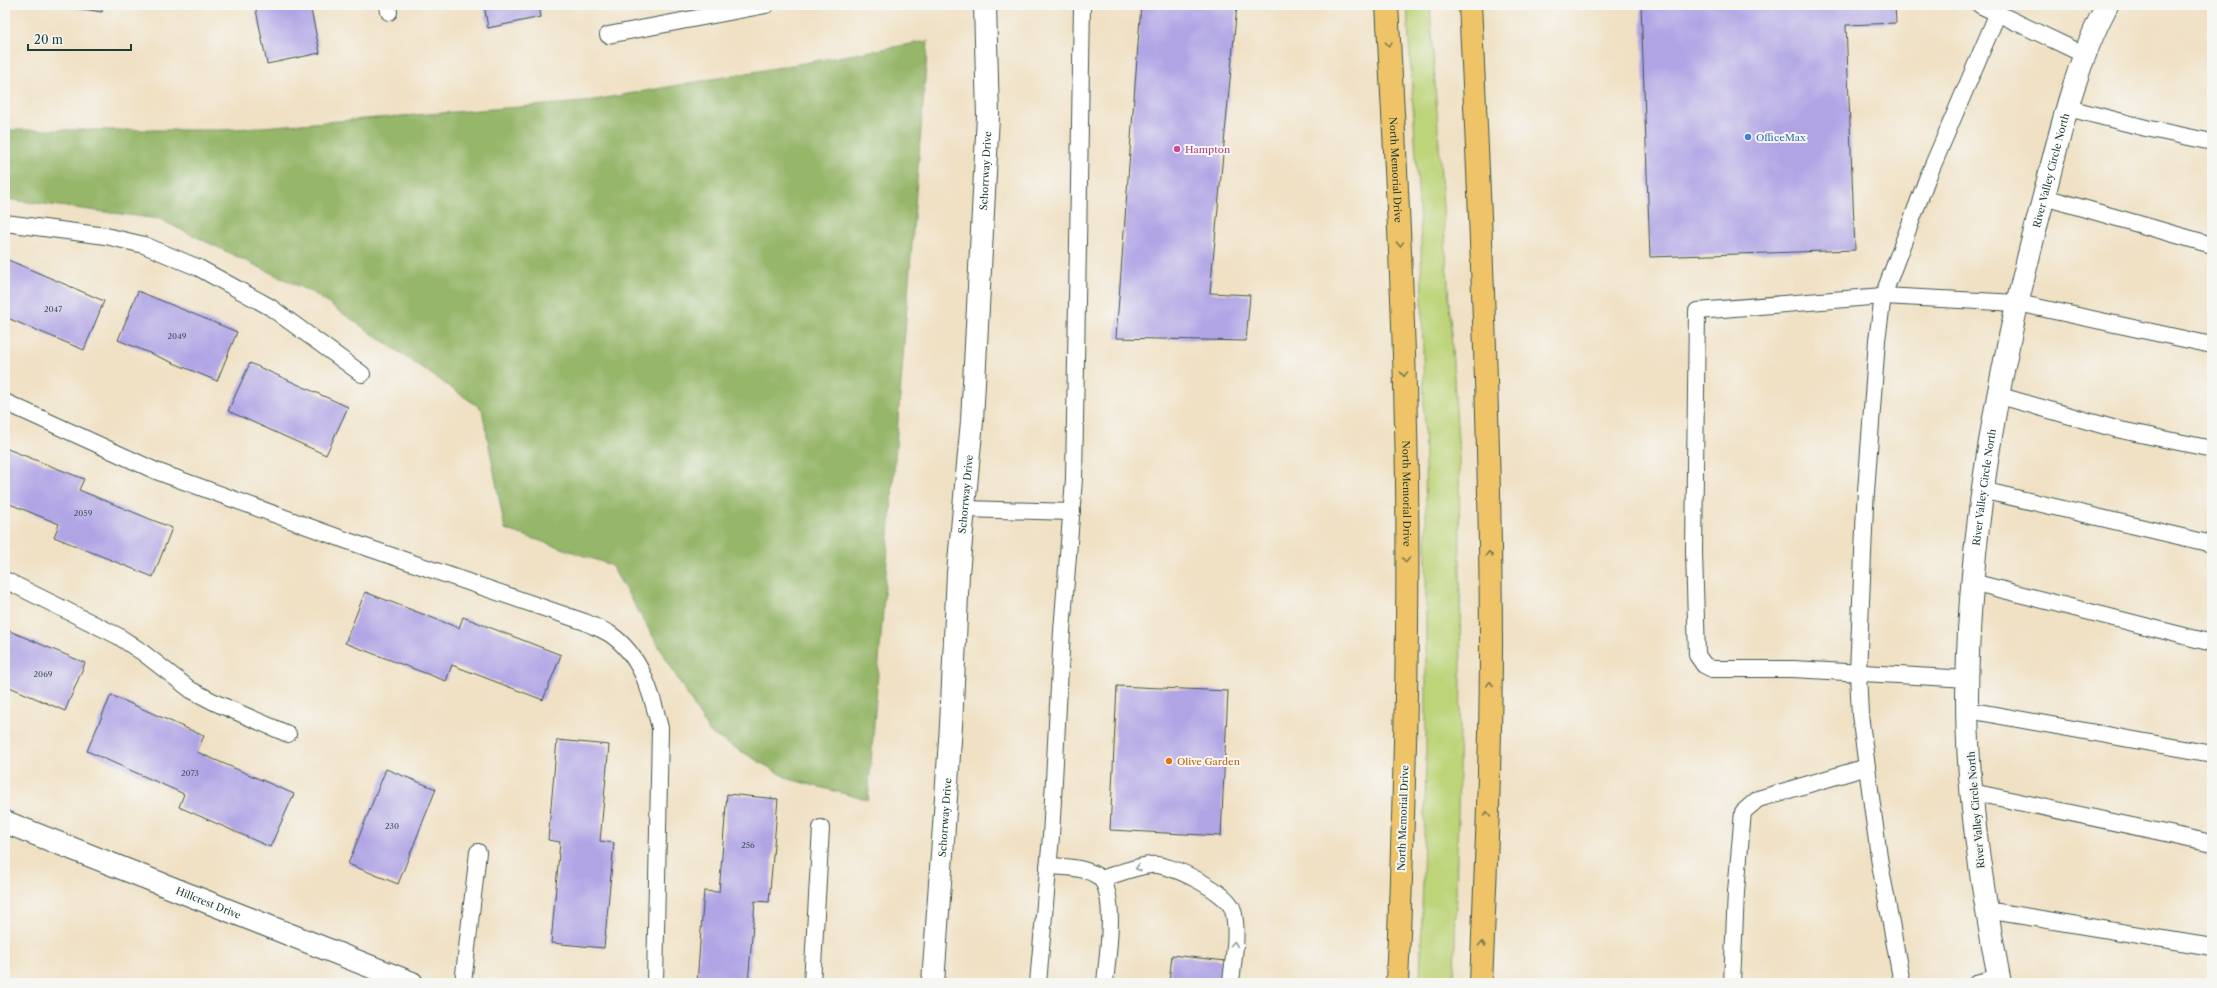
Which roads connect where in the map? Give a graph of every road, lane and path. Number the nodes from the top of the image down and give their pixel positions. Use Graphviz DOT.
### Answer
graph roads {
  1 [pos="766,5"];
  2 [pos="985,5"];
  3 [pos="1082,5"];
  4 [pos="1387,5"];
  5 [pos="1470,5"];
  6 [pos="1980,5"];
  7 [pos="2107,5"];
  8 [pos="1997,15"];
  9 [pos="608,35"];
  10 [pos="2085,55"];
  11 [pos="2068,108"];
  12 [pos="2212,142"];
  13 [pos="2044,197"];
  14 [pos="5,223"];
  15 [pos="2212,245"];
  16 [pos="1883,296"];
  17 [pos="2018,303"];
  18 [pos="2212,345"];
  19 [pos="362,374"];
  20 [pos="1997,394"];
  21 [pos="5,402"];
  22 [pos="2212,449"];
  23 [pos="1982,490"];
  24 [pos="964,509"];
  25 [pos="1072,512"];
  26 [pos="2212,544"];
  27 [pos="5,580"];
  28 [pos="1972,582"];
  29 [pos="2212,643"];
  30 [pos="1858,673"];
  31 [pos="1968,680"];
  32 [pos="1968,710"];
  33 [pos="288,734"];
  34 [pos="2212,754"];
  35 [pos="1867,766"];
  36 [pos="1972,792"];
  37 [pos="5,822"];
  38 [pos="821,828"];
  39 [pos="2212,843"];
  40 [pos="478,852"];
  41 [pos="1048,866"];
  42 [pos="1101,878"];
  43 [pos="1986,910"];
  44 [pos="2212,947"];
  45 [pos="2000,980"];
  46 [pos="412,983"];
  47 [pos="463,983"];
  48 [pos="655,983"];
  49 [pos="812,983"];
  50 [pos="933,983"];
  51 [pos="1038,983"];
  52 [pos="1105,983"];
  53 [pos="1231,983"];
  54 [pos="1397,983"];
  55 [pos="1481,983"];
  56 [pos="1732,983"];
  57 [pos="1902,983"];
  58 [pos="1976,983"];
  1 -- 9 [label="lane"];
  2 -- 24 [label="street, Schorrway Drive"];
  3 -- 25 [label="lane"];
  4 -- 54 [label="main road, North Memorial Drive, one-way"];
  55 -- 5 [label="main road, one-way"];
  6 -- 8 [label="lane"];
  7 -- 10 [label="street, River Valley Circle North"];
  8 -- 10 [label="lane"];
  8 -- 16 [label="lane"];
  10 -- 11 [label="street, River Valley Circle North"];
  11 -- 12 [label="lane"];
  11 -- 13 [label="street, River Valley Circle North"];
  13 -- 15 [label="lane"];
  13 -- 17 [label="street, River Valley Circle North"];
  14 -- 19 [label="lane"];
  16 -- 17 [label="lane"];
  16 -- 30 [label="lane"];
  16 -- 30 [label="lane"];
  17 -- 18 [label="lane"];
  17 -- 20 [label="street, River Valley Circle North"];
  20 -- 22 [label="lane"];
  20 -- 23 [label="street, River Valley Circle North"];
  21 -- 48 [label="lane"];
  23 -- 26 [label="lane"];
  23 -- 28 [label="street, River Valley Circle North"];
  24 -- 25 [label="lane"];
  24 -- 50 [label="street, Schorrway Drive"];
  25 -- 41 [label="lane"];
  27 -- 33 [label="lane"];
  28 -- 29 [label="lane"];
  28 -- 31 [label="street, River Valley Circle North"];
  30 -- 31 [label="lane"];
  30 -- 35 [label="lane"];
  31 -- 32 [label="street, River Valley Circle North"];
  32 -- 34 [label="lane"];
  32 -- 36 [label="street, River Valley Circle North"];
  35 -- 56 [label="lane"];
  35 -- 57 [label="lane"];
  36 -- 39 [label="lane"];
  36 -- 43 [label="street, River Valley Circle North"];
  37 -- 46 [label="street, Hillcrest Drive"];
  38 -- 49 [label="lane"];
  40 -- 47 [label="lane"];
  41 -- 42 [label="lane"];
  41 -- 51 [label="lane"];
  42 -- 52 [label="lane"];
  53 -- 42 [label="lane, one-way"];
  43 -- 44 [label="lane"];
  43 -- 45 [label="street, River Valley Circle North"];
  45 -- 58 [label="lane"];
}
